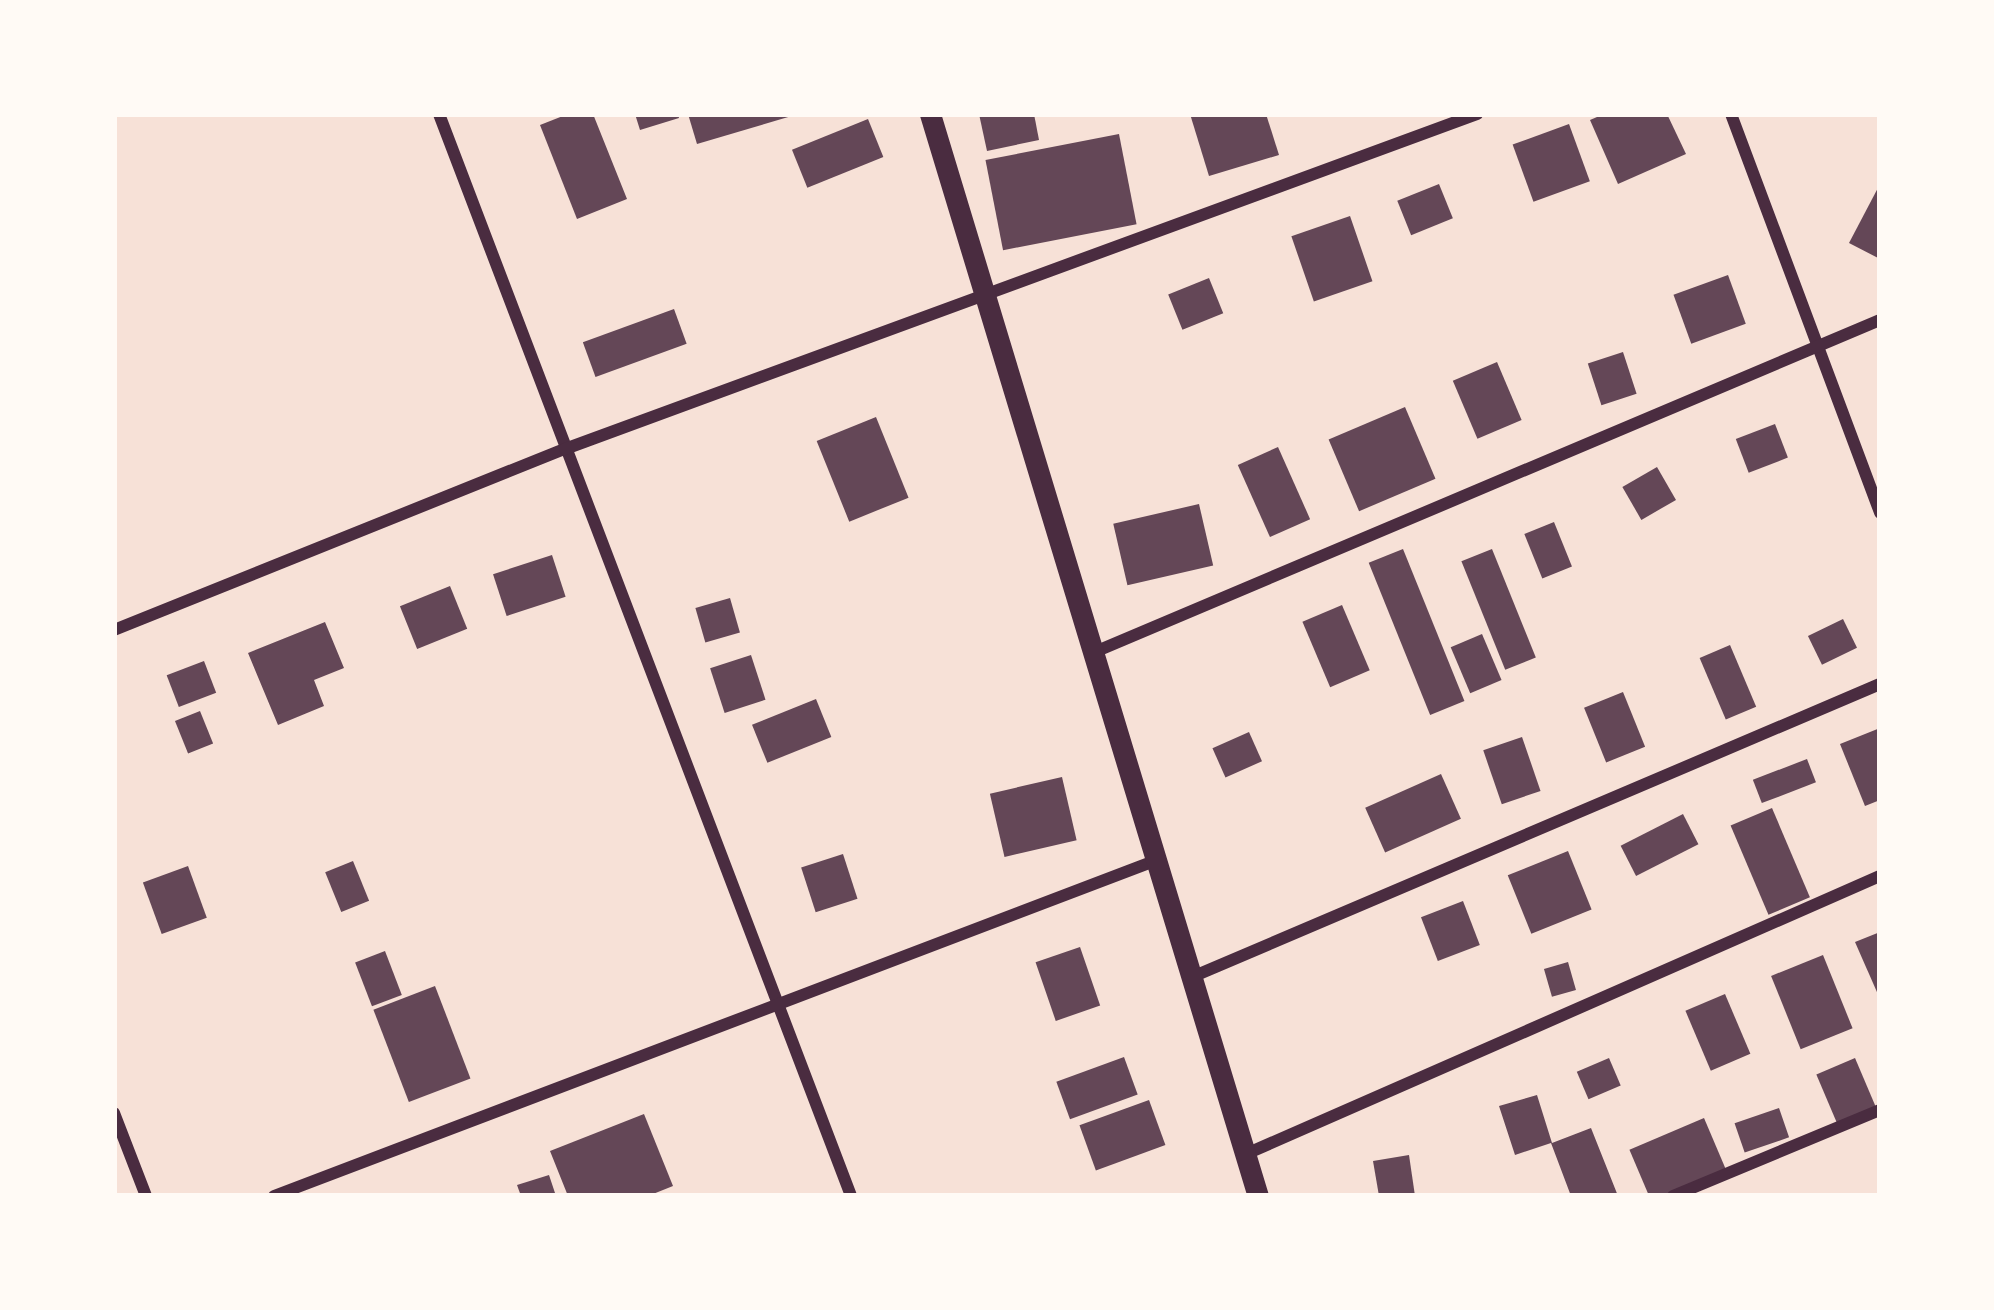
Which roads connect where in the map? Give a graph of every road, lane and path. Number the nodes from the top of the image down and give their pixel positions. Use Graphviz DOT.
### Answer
graph roads {
  1 [pos="439,114"];
  2 [pos="930,114"];
  3 [pos="1477,114"];
  4 [pos="1731,114"];
  5 [pos="983,301"];
  6 [pos="1880,320"];
  7 [pos="1818,346"];
  8 [pos="565,449"];
  9 [pos="1880,513"];
  10 [pos="114,630"];
  11 [pos="1097,650"];
  12 [pos="1880,684"];
  13 [pos="1159,860"];
  14 [pos="1880,876"];
  15 [pos="1192,976"];
  16 [pos="782,1000"];
  17 [pos="1880,1110"];
  18 [pos="114,1114"];
  19 [pos="1246,1154"];
  20 [pos="146,1196"];
  21 [pos="274,1196"];
  22 [pos="851,1196"];
  23 [pos="1258,1196"];
  24 [pos="1673,1196"];
  1 -- 8 [label="street"];
  2 -- 5 [label="street"];
  3 -- 5 [label="street"];
  4 -- 7 [label="street"];
  5 -- 8 [label="street"];
  5 -- 11 [label="street"];
  6 -- 7 [label="street"];
  7 -- 9 [label="street"];
  7 -- 11 [label="street"];
  8 -- 10 [label="street"];
  8 -- 16 [label="street"];
  11 -- 13 [label="street"];
  12 -- 15 [label="street"];
  13 -- 15 [label="street"];
  13 -- 16 [label="street"];
  14 -- 19 [label="street"];
  15 -- 19 [label="street"];
  16 -- 21 [label="street"];
  16 -- 22 [label="street"];
  17 -- 24 [label="street"];
  18 -- 20 [label="street"];
  19 -- 23 [label="street"];
}
